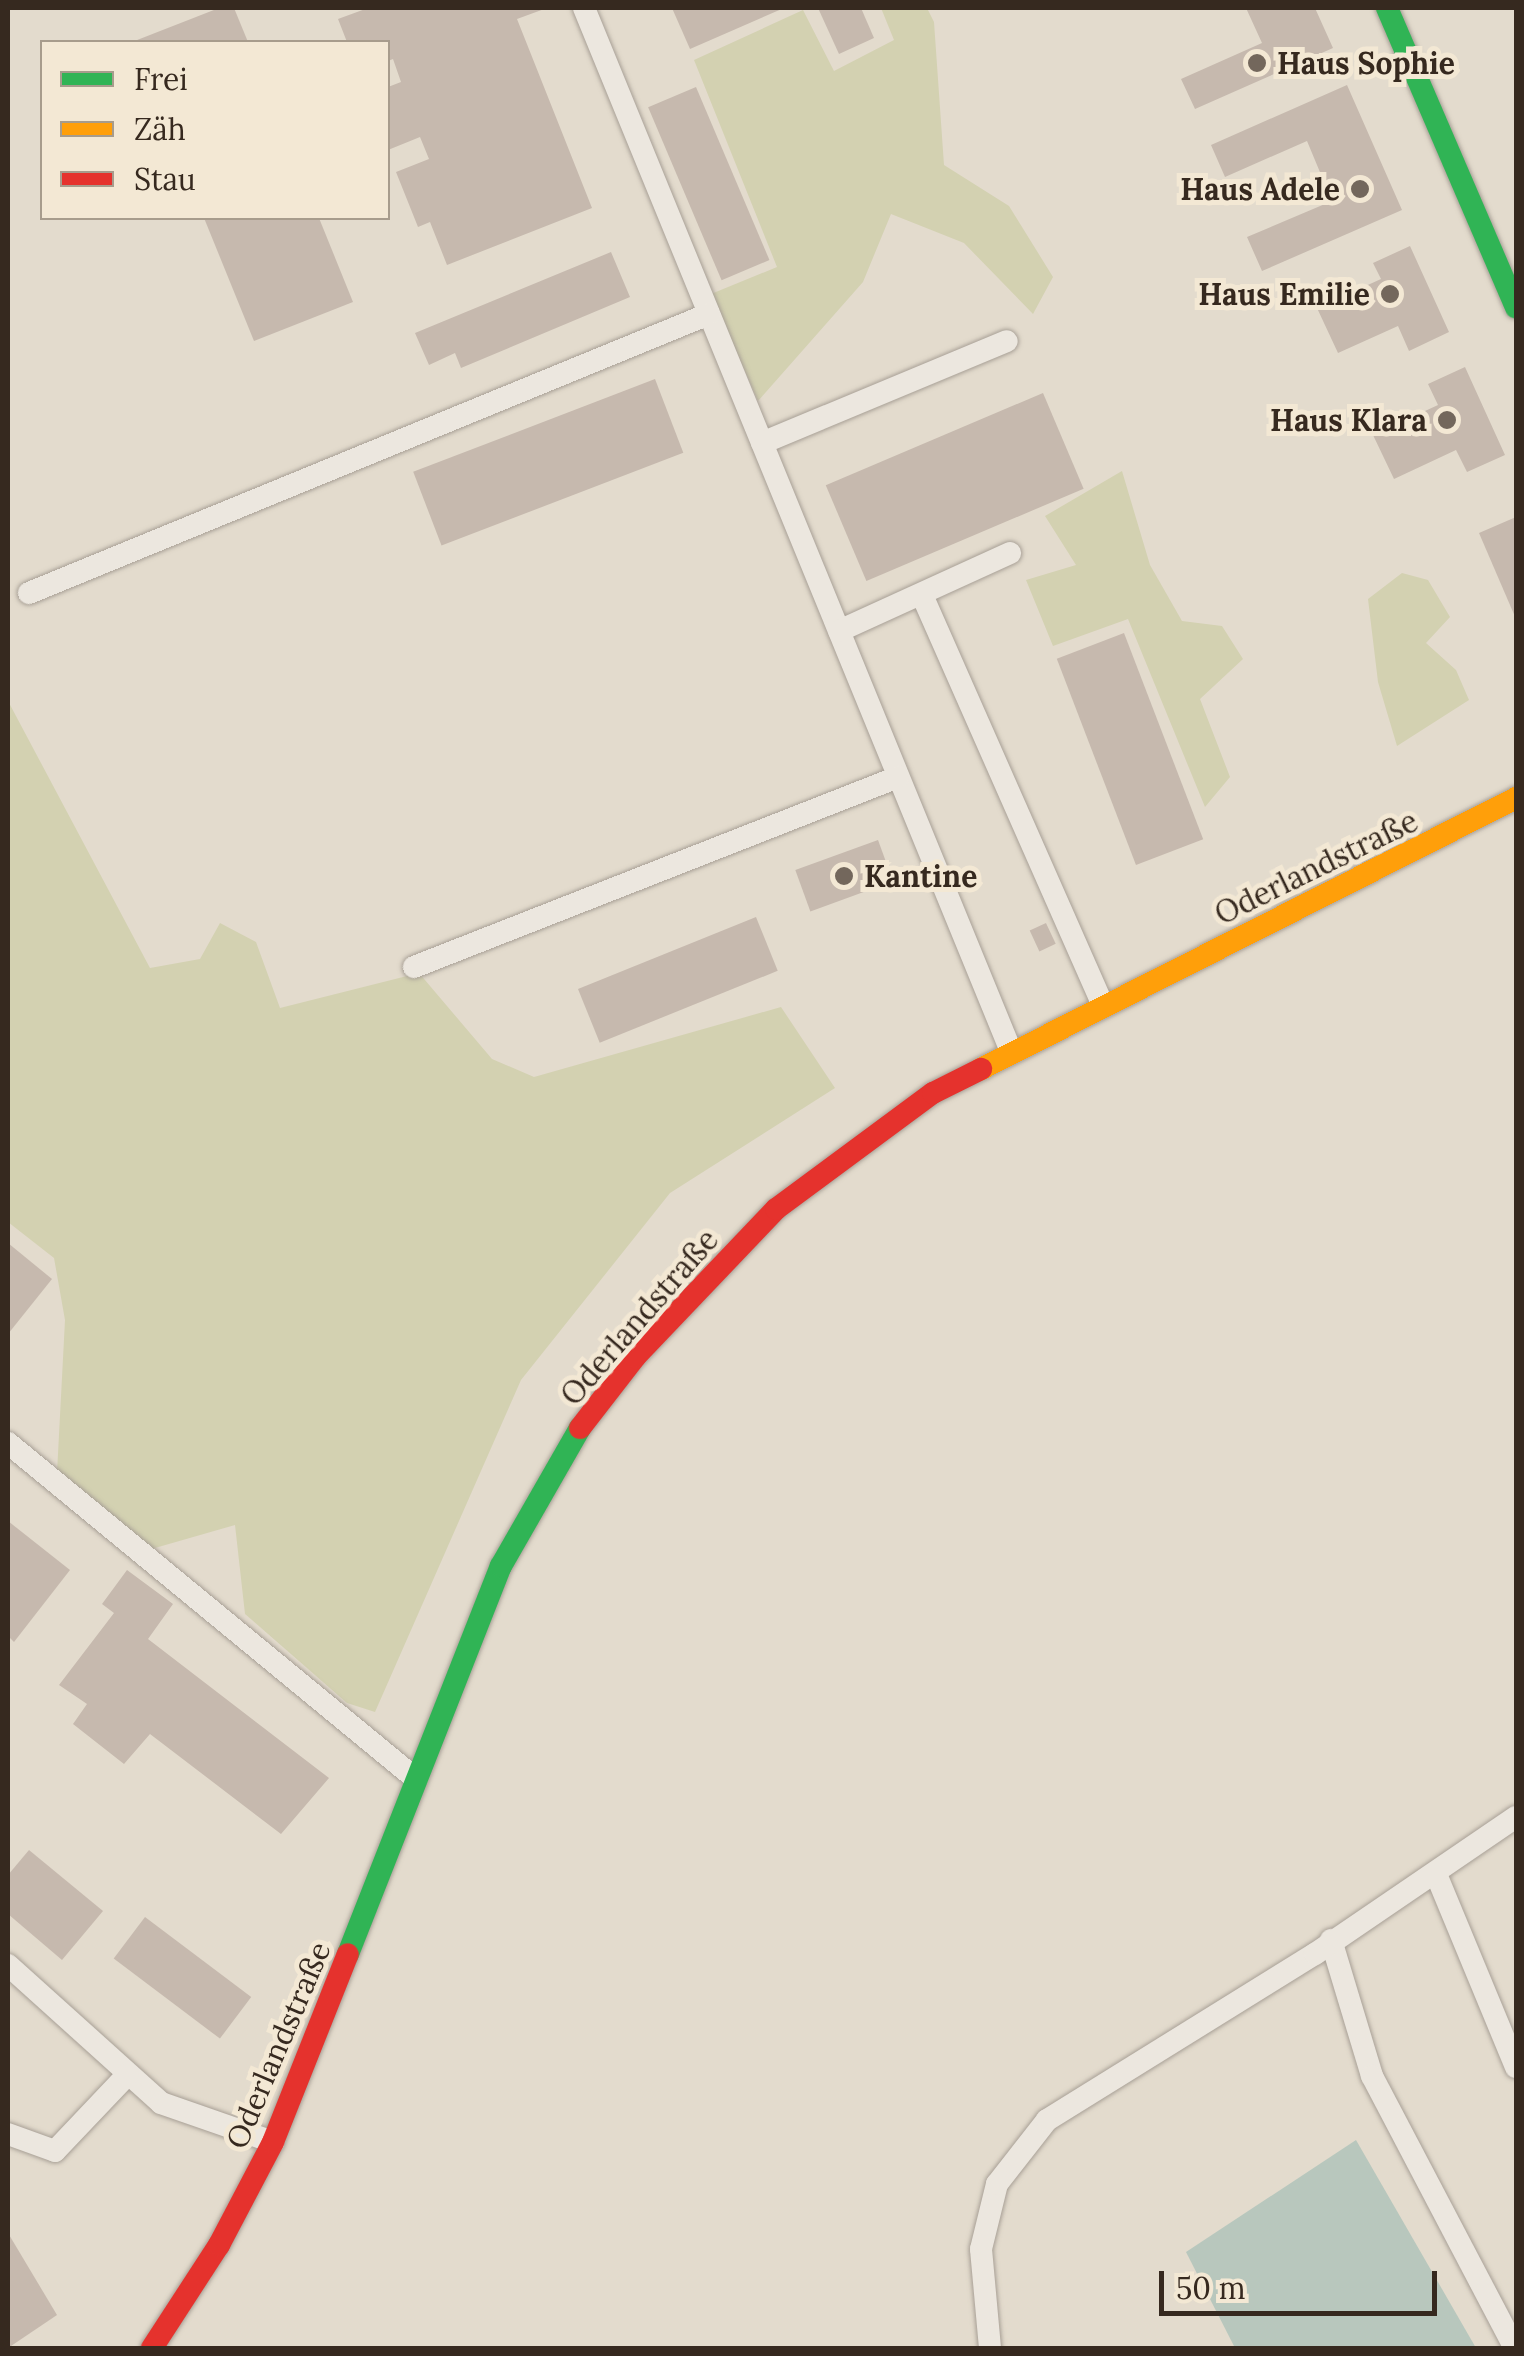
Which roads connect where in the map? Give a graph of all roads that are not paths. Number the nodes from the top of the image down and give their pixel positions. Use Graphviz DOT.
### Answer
graph roads {
  1 [pos="584,8"];
  2 [pos="1387,8"];
  3 [pos="1516,307"];
  4 [pos="709,314"];
  5 [pos="1007,341"];
  6 [pos="762,443"];
  7 [pos="1010,553"];
  8 [pos="29,593"];
  9 [pos="922,595"];
  10 [pos="839,631"];
  11 [pos="898,776"];
  12 [pos="1516,798"];
  13 [pos="414,967"];
  14 [pos="1102,1003"];
  15 [pos="1011,1051"];
  16 [pos="8,1442"];
  17 [pos="418,1781"];
  18 [pos="1516,1817"];
  19 [pos="1436,1874"];
  20 [pos="1331,1940"];
  21 [pos="8,1965"];
  22 [pos="1516,2068"];
  23 [pos="128,2074"];
  24 [pos="8,2134"];
  25 [pos="273,2142"];
  26 [pos="152,2348"];
  27 [pos="990,2348"];
  28 [pos="1515,2348"];
  1 -- 4 [label="lane"];
  2 -- 3 [label="street"];
  4 -- 6 [label="lane"];
  4 -- 8 [label="lane"];
  5 -- 6 [label="lane"];
  6 -- 10 [label="lane"];
  7 -- 9 [label="lane"];
  9 -- 10 [label="lane"];
  9 -- 14 [label="lane"];
  10 -- 11 [label="lane"];
  11 -- 13 [label="lane"];
  11 -- 15 [label="lane"];
  12 -- 14 [label="street, Oderlandstraße"];
  14 -- 15 [label="street, Oderlandstraße"];
  15 -- 17 [label="street, Oderlandstraße"];
  16 -- 17 [label="lane"];
  17 -- 25 [label="street, Oderlandstraße"];
  18 -- 19 [label="lane"];
  19 -- 20 [label="lane"];
  19 -- 22 [label="lane"];
  20 -- 27 [label="lane"];
  20 -- 28 [label="lane"];
  21 -- 23 [label="lane"];
  23 -- 24 [label="lane"];
  23 -- 25 [label="lane"];
  25 -- 26 [label="street, Oderlandstraße"];
}
